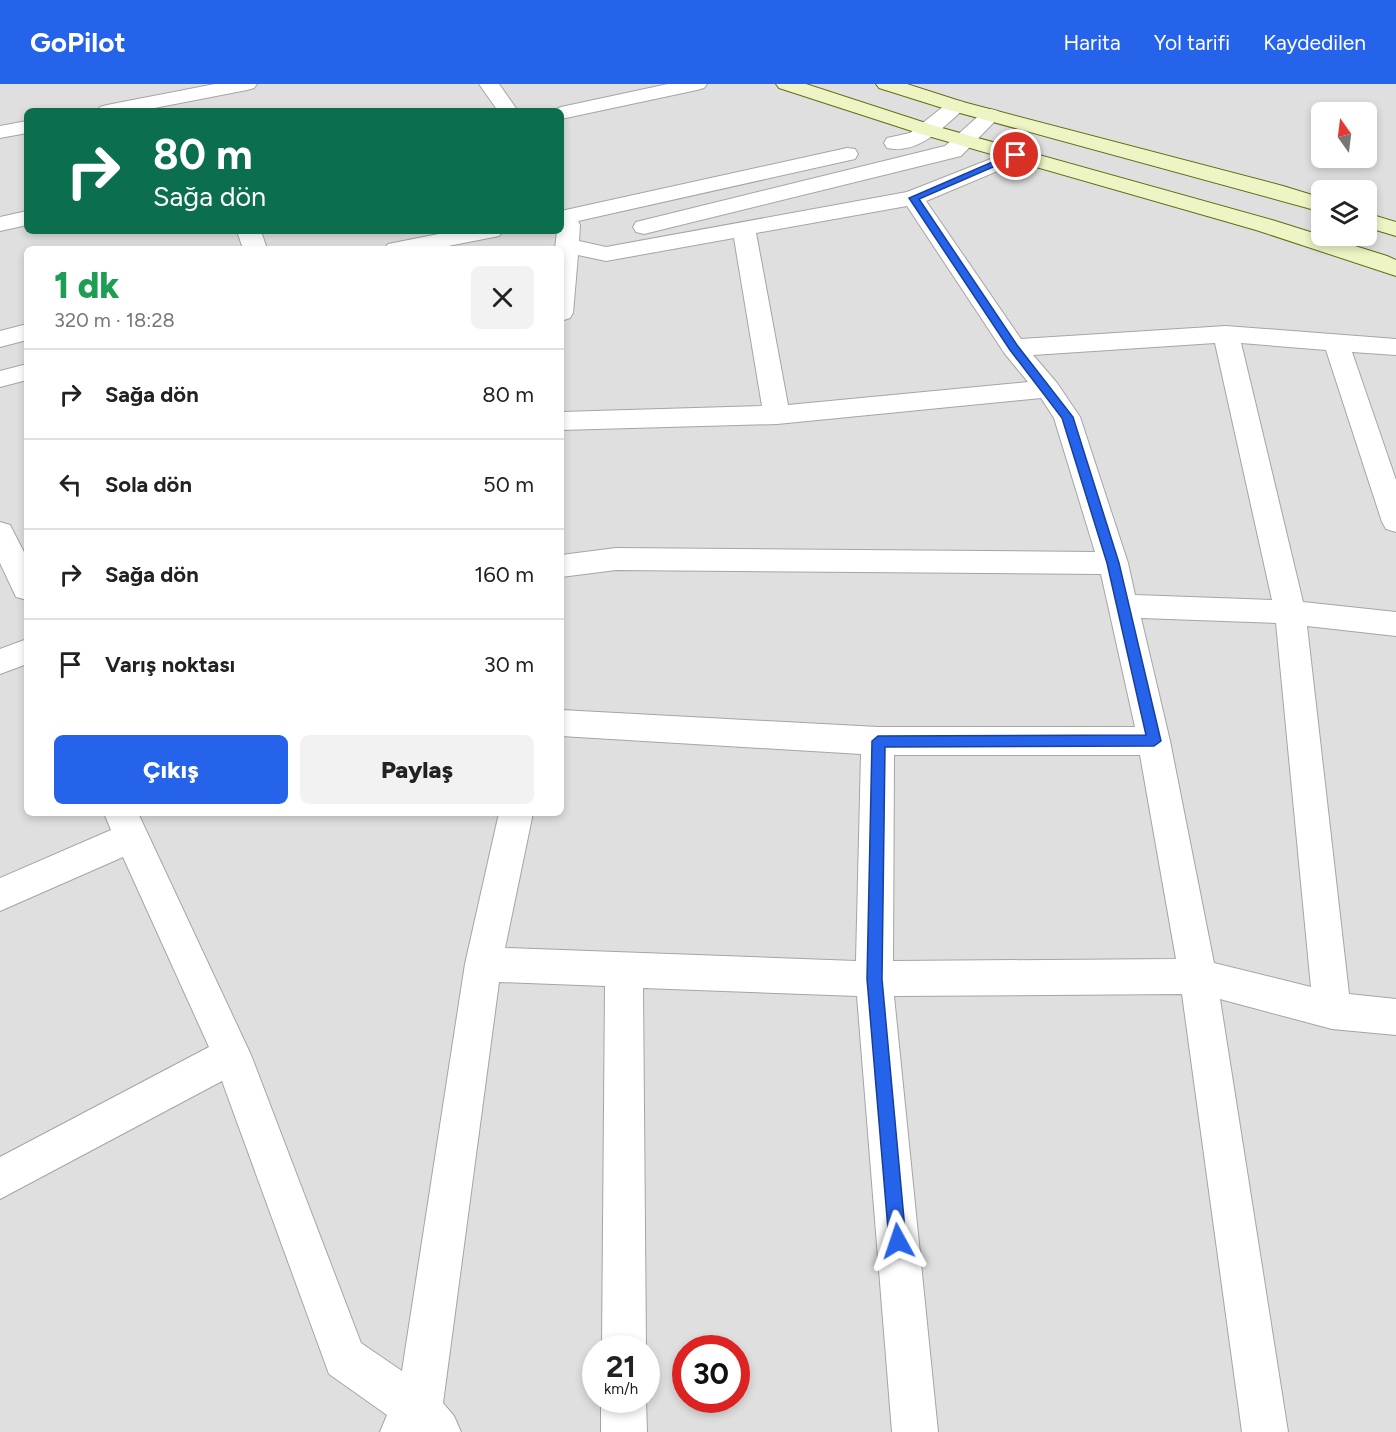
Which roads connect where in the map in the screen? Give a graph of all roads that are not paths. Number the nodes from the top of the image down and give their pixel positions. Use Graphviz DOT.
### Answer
graph roads {
  1 [pos="247,84"];
  2 [pos="489,84"];
  3 [pos="697,84"];
  4 [pos="786,84"];
  5 [pos="886,84"];
  6 [pos="201,96"];
  7 [pos="956,106"];
  8 [pos="126,108"];
  9 [pos="506,108"];
  10 [pos="564,112"];
  11 [pos="991,115"];
  12 [pos="24,127"];
  13 [pos="928,130"];
  14 [pos="0,132"];
  15 [pos="965,140"];
  16 [pos="1016,155"];
  17 [pos="913,198"];
  18 [pos="1311,202"];
  19 [pos="565,217"];
  20 [pos="24,219"];
  21 [pos="1377,223"];
  22 [pos="0,224"];
  23 [pos="1396,229"];
  24 [pos="744,230"];
  25 [pos="475,234"];
  26 [pos="412,246"];
  27 [pos="564,247"];
  28 [pos="564,248"];
  29 [pos="1396,269"];
  30 [pos="24,333"];
  31 [pos="1226,334"];
  32 [pos="0,339"];
  33 [pos="1336,342"];
  34 [pos="1396,347"];
  35 [pos="1014,348"];
  36 [pos="24,373"];
  37 [pos="0,379"];
  38 [pos="1048,389"];
  39 [pos="777,415"];
  40 [pos="564,421"];
  41 [pos="1396,522"];
  42 [pos="10,532"];
  43 [pos="1113,563"];
  44 [pos="564,566"];
  45 [pos="24,579"];
  46 [pos="1125,606"];
  47 [pos="1290,612"];
  48 [pos="1396,624"];
  49 [pos="24,652"];
  50 [pos="0,662"];
  51 [pos="564,723"];
  52 [pos="878,741"];
  53 [pos="1154,741"];
  54 [pos="515,816"];
  55 [pos="126,825"];
  56 [pos="0,895"];
  57 [pos="483,964"];
  58 [pos="624,970"];
  59 [pos="1198,976"];
  60 [pos="874,979"];
  61 [pos="1332,1011"];
  62 [pos="1396,1017"];
  63 [pos="232,1055"];
  64 [pos="0,1179"];
  65 [pos="624,1335"];
  66 [pos="624,1413"];
  67 [pos="420,1425"];
  68 [pos="624,1432"];
  69 [pos="915,1432"];
  70 [pos="1265,1432"];
  1 -- 6 [label="street"];
  2 -- 9 [label="street"];
  3 -- 10 [label="street"];
  4 -- 13 [label="main road"];
  5 -- 7 [label="main road"];
  6 -- 8 [label="street"];
  7 -- 11 [label="main road"];
  7 -- 13 [label="street"];
  11 -- 15 [label="street"];
  11 -- 18 [label="main road"];
  12 -- 14 [label="street"];
  13 -- 15 [label="main road"];
  13 -- 19 [label="street"];
  15 -- 16 [label="main road"];
  15 -- 27 [label="street"];
  16 -- 17 [label="street"];
  16 -- 29 [label="main road"];
  17 -- 24 [label="street"];
  17 -- 35 [label="street"];
  20 -- 22 [label="street"];
  21 -- 23 [label="main road"];
  24 -- 28 [label="street"];
  24 -- 39 [label="street"];
  25 -- 26 [label="street"];
  30 -- 32 [label="street"];
  31 -- 33 [label="street"];
  31 -- 35 [label="street"];
  31 -- 47 [label="street"];
  33 -- 34 [label="street"];
  33 -- 41 [label="street"];
  35 -- 38 [label="street"];
  36 -- 37 [label="street"];
  38 -- 39 [label="street"];
  38 -- 43 [label="street"];
  39 -- 40 [label="street"];
  42 -- 45 [label="street"];
  43 -- 44 [label="street"];
  43 -- 46 [label="street"];
  46 -- 47 [label="street"];
  46 -- 53 [label="street"];
  47 -- 48 [label="street"];
  47 -- 61 [label="street"];
  49 -- 50 [label="street"];
  51 -- 52 [label="street"];
  52 -- 53 [label="street"];
  52 -- 60 [label="street"];
  53 -- 59 [label="street"];
  54 -- 57 [label="street"];
  55 -- 56 [label="street"];
  55 -- 63 [label="street"];
  57 -- 58 [label="street"];
  57 -- 67 [label="street"];
  58 -- 60 [label="street"];
  58 -- 65 [label="street"];
  59 -- 60 [label="street"];
  59 -- 61 [label="street"];
  59 -- 70 [label="street"];
  60 -- 69 [label="street"];
  61 -- 62 [label="street"];
  63 -- 64 [label="street"];
  63 -- 67 [label="street"];
  66 -- 68 [label="street"];
}
